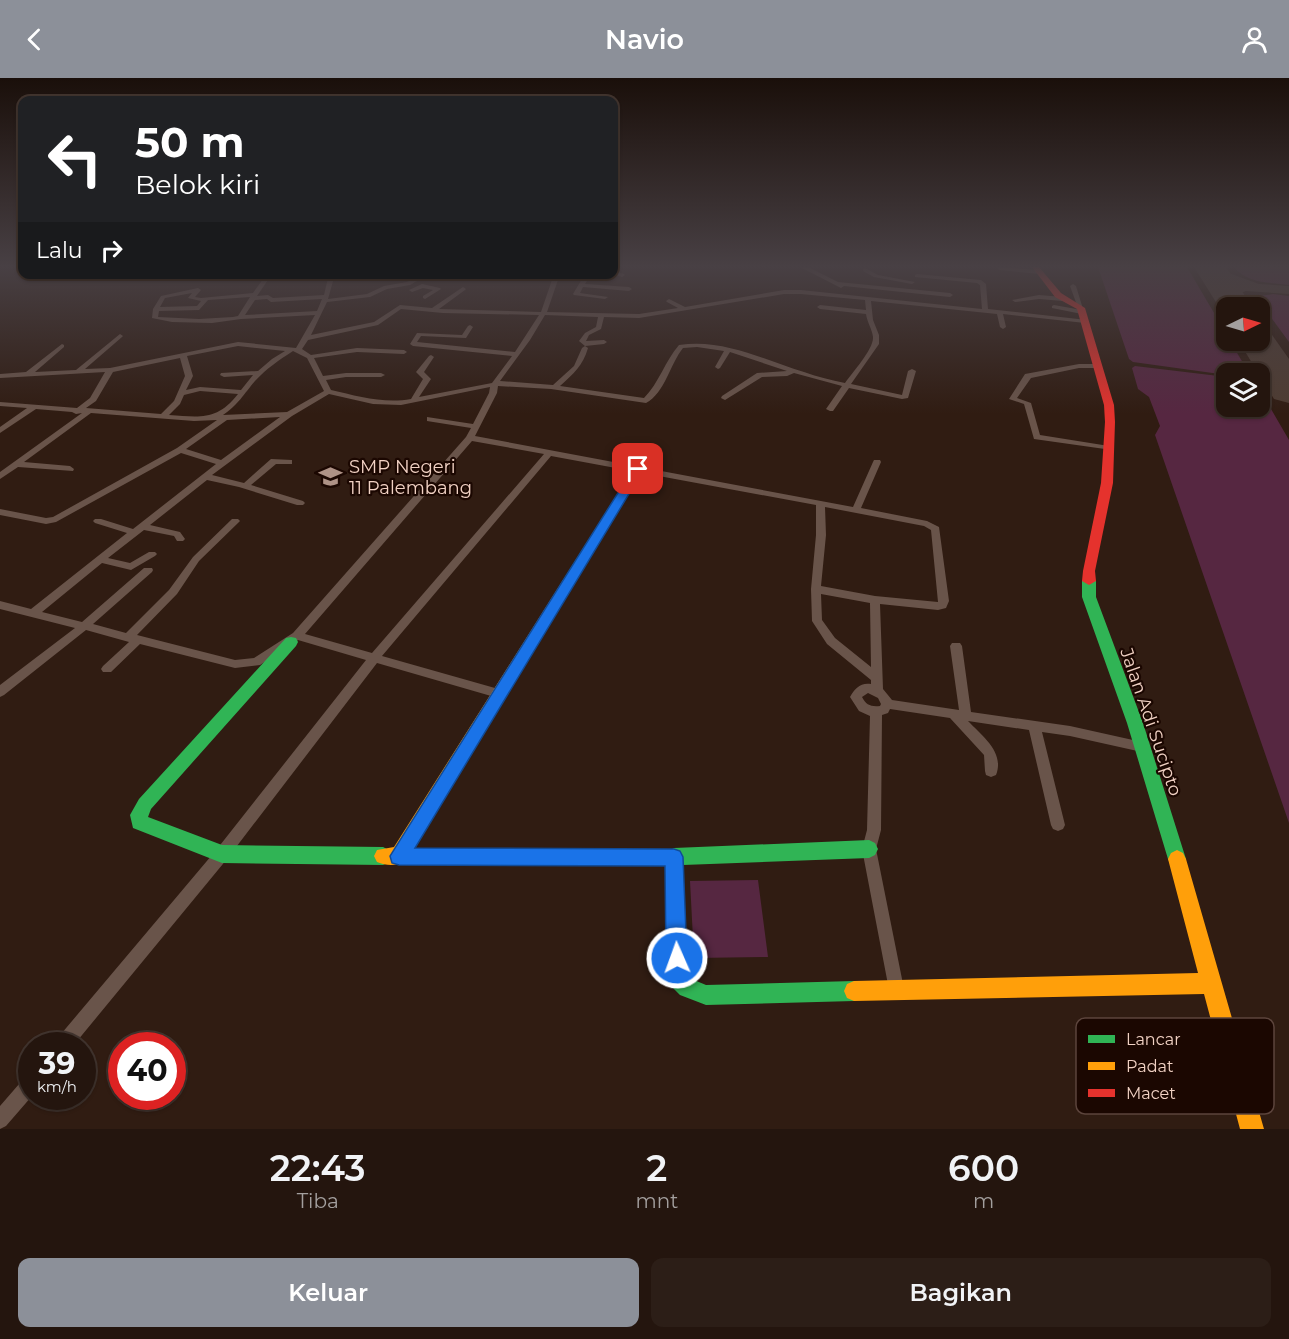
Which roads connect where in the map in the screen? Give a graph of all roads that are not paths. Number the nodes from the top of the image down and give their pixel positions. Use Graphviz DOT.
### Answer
graph roads {
  1 [pos="154,316"];
  2 [pos="259,316"];
  3 [pos="317,316"];
  4 [pos="387,316"];
  5 [pos="542,316"];
  6 [pos="601,316"];
  7 [pos="870,316"];
  8 [pos="1000,316"];
  9 [pos="1083,316"];
  10 [pos="240,317"];
  11 [pos="470,327"];
  12 [pos="1003,327"];
  13 [pos="120,336"];
  14 [pos="306,338"];
  15 [pos="604,342"];
  16 [pos="62,346"];
  17 [pos="585,348"];
  18 [pos="295,349"];
  19 [pos="728,350"];
  20 [pos="404,352"];
  21 [pos="514,354"];
  22 [pos="183,355"];
  23 [pos="310,357"];
  24 [pos="431,357"];
  25 [pos="1098,366"];
  26 [pos="718,367"];
  27 [pos="110,370"];
  28 [pos="793,370"];
  29 [pos="912,371"];
  30 [pos="78,372"];
  31 [pos="259,373"];
  32 [pos="28,374"];
  33 [pos="224,375"];
  34 [pos="381,375"];
  35 [pos="0,376"];
  36 [pos="320,379"];
  37 [pos="495,383"];
  38 [pos="848,384"];
  39 [pos="554,388"];
  40 [pos="243,392"];
  41 [pos="328,392"];
  42 [pos="182,393"];
  43 [pos="725,398"];
  44 [pos="413,401"];
  45 [pos="0,404"];
  46 [pos="33,408"];
  47 [pos="830,409"];
  48 [pos="76,412"];
  49 [pos="88,412"];
  50 [pos="289,414"];
  51 [pos="164,416"];
  52 [pos="212,418"];
  53 [pos="224,418"];
  54 [pos="430,419"];
  55 [pos="476,427"];
  56 [pos="0,431"];
  57 [pos="470,438"];
  58 [pos="1109,448"];
  59 [pos="180,450"];
  60 [pos="550,452"];
  61 [pos="289,462"];
  62 [pos="877,462"];
  63 [pos="15,464"];
  64 [pos="222,464"];
  65 [pos="70,469"];
  66 [pos="638,469"];
  67 [pos="0,476"];
  68 [pos="206,477"];
  69 [pos="246,485"];
  70 [pos="300,503"];
  71 [pos="820,504"];
  72 [pos="856,510"];
  73 [pos="0,512"];
  74 [pos="98,521"];
  75 [pos="235,521"];
  76 [pos="140,530"];
  77 [pos="180,539"];
  78 [pos="152,554"];
  79 [pos="101,560"];
  80 [pos="148,570"];
  81 [pos="816,589"];
  82 [pos="874,600"];
  83 [pos="0,605"];
  84 [pos="33,613"];
  85 [pos="84,626"];
  86 [pos="133,639"];
  87 [pos="294,639"];
  88 [pos="956,646"];
  89 [pos="375,657"];
  90 [pos="107,669"];
  91 [pos="877,684"];
  92 [pos="0,692"];
  93 [pos="498,693"];
  94 [pos="887,704"];
  95 [pos="876,712"];
  96 [pos="960,715"];
  97 [pos="1034,726"];
  98 [pos="1142,747"];
  99 [pos="992,771"];
  100 [pos="1058,825"];
  101 [pos="869,849"];
  102 [pos="222,854"];
  103 [pos="399,856"];
  104 [pos="674,857"];
  105 [pos="1210,983"];
  106 [pos="896,989"];
  107 [pos="1220,1018"];
  108 [pos="74,1032"];
  109 [pos="18,1099"];
  110 [pos="1248,1114"];
  111 [pos="0,1120"];
  112 [pos="1252,1129"];
  1 -- 10 [label="street"];
  2 -- 10 [label="street"];
  3 -- 14 [label="street"];
  4 -- 14 [label="street"];
  5 -- 21 [label="street"];
  6 -- 15 [label="street"];
  7 -- 38 [label="street"];
  8 -- 12 [label="street"];
  9 -- 25 [label="street, Jalan Adi Sucipto"];
  11 -- 21 [label="street"];
  13 -- 30 [label="street"];
  14 -- 18 [label="street"];
  16 -- 32 [label="street"];
  17 -- 39 [label="street"];
  18 -- 22 [label="street"];
  18 -- 23 [label="street"];
  18 -- 31 [label="street"];
  19 -- 26 [label="street"];
  19 -- 28 [label="street"];
  19 -- 39 [label="street"];
  20 -- 23 [label="street"];
  21 -- 37 [label="street"];
  22 -- 27 [label="street"];
  22 -- 42 [label="street"];
  23 -- 36 [label="street"];
  24 -- 44 [label="street"];
  25 -- 58 [label="street, Jalan Adi Sucipto"];
  25 -- 58 [label="street"];
  27 -- 30 [label="street"];
  27 -- 48 [label="street"];
  28 -- 38 [label="street"];
  28 -- 43 [label="street"];
  29 -- 38 [label="street"];
  30 -- 32 [label="street"];
  31 -- 33 [label="street"];
  31 -- 40 [label="street"];
  32 -- 35 [label="street"];
  34 -- 36 [label="street"];
  36 -- 41 [label="street"];
  37 -- 39 [label="street"];
  37 -- 44 [label="street"];
  37 -- 55 [label="street"];
  38 -- 47 [label="street"];
  40 -- 42 [label="street"];
  40 -- 52 [label="street"];
  41 -- 44 [label="street"];
  41 -- 50 [label="street"];
  42 -- 51 [label="street"];
  45 -- 46 [label="street"];
  46 -- 48 [label="street"];
  46 -- 56 [label="street"];
  48 -- 49 [label="street"];
  49 -- 51 [label="street"];
  49 -- 63 [label="street"];
  50 -- 53 [label="street"];
  50 -- 64 [label="street"];
  51 -- 52 [label="street"];
  52 -- 53 [label="street"];
  53 -- 59 [label="street"];
  54 -- 55 [label="street"];
  55 -- 57 [label="street"];
  57 -- 60 [label="street"];
  57 -- 87 [label="street"];
  58 -- 98 [label="street, Jalan Adi Sucipto"];
  59 -- 64 [label="street"];
  59 -- 73 [label="street"];
  60 -- 66 [label="street"];
  60 -- 89 [label="street"];
  61 -- 69 [label="street"];
  62 -- 72 [label="street"];
  63 -- 65 [label="street"];
  63 -- 67 [label="street"];
  64 -- 68 [label="street"];
  66 -- 71 [label="street"];
  66 -- 93 [label="street"];
  68 -- 69 [label="street"];
  68 -- 76 [label="street"];
  69 -- 70 [label="street"];
  71 -- 72 [label="street"];
  71 -- 81 [label="street"];
  72 -- 82 [label="street"];
  74 -- 76 [label="street"];
  75 -- 86 [label="street"];
  76 -- 77 [label="street"];
  76 -- 79 [label="street"];
  78 -- 79 [label="street"];
  79 -- 84 [label="street"];
  80 -- 85 [label="street"];
  81 -- 82 [label="street"];
  81 -- 91 [label="street"];
  82 -- 91 [label="street"];
  83 -- 84 [label="street"];
  84 -- 85 [label="street"];
  85 -- 86 [label="street"];
  85 -- 92 [label="street"];
  86 -- 87 [label="street"];
  86 -- 90 [label="street"];
  87 -- 89 [label="street"];
  87 -- 102 [label="street"];
  88 -- 96 [label="street"];
  89 -- 93 [label="street"];
  89 -- 102 [label="street"];
  91 -- 94 [label="street"];
  91 -- 95 [label="street"];
  93 -- 103 [label="street"];
  94 -- 95 [label="street"];
  94 -- 96 [label="street"];
  95 -- 101 [label="street"];
  96 -- 97 [label="street"];
  96 -- 99 [label="street"];
  97 -- 98 [label="street"];
  97 -- 100 [label="street"];
  98 -- 105 [label="street, Jalan Adi Sucipto"];
  101 -- 104 [label="street"];
  101 -- 106 [label="street"];
  102 -- 103 [label="street"];
  102 -- 108 [label="street"];
  103 -- 104 [label="street"];
  104 -- 106 [label="street"];
  105 -- 106 [label="street"];
  105 -- 107 [label="street, Jalan Adi Sucipto"];
  109 -- 111 [label="street"];
  110 -- 112 [label="street, Jalan Adi Sucipto"];
}
